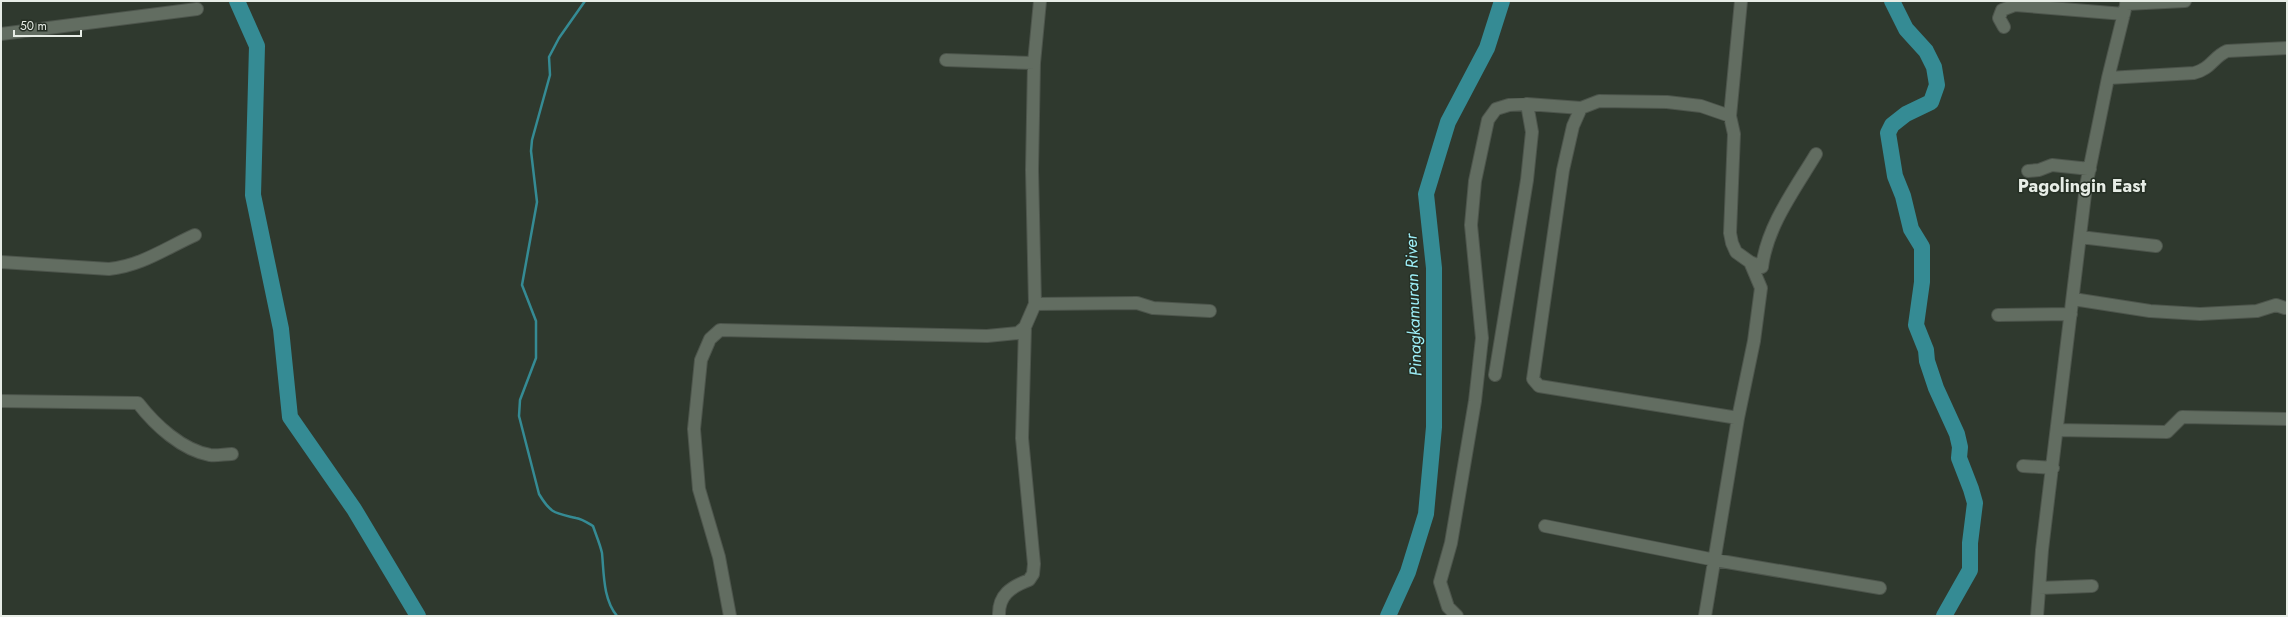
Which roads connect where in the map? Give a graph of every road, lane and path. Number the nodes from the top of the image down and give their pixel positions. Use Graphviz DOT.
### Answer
graph roads {
  1 [pos="1040,1"];
  2 [pos="1741,1"];
  3 [pos="2185,1"];
  4 [pos="2126,6"];
  5 [pos="197,10"];
  6 [pos="2004,26"];
  7 [pos="1,34"];
  8 [pos="2287,48"];
  9 [pos="946,60"];
  10 [pos="1034,63"];
  11 [pos="2108,78"];
  12 [pos="1527,104"];
  13 [pos="1581,108"];
  14 [pos="1730,116"];
  15 [pos="1816,154"];
  16 [pos="2090,169"];
  17 [pos="2028,170"];
  18 [pos="195,234"];
  19 [pos="2080,237"];
  20 [pos="2156,246"];
  21 [pos="1,262"];
  22 [pos="1750,262"];
  23 [pos="2073,299"];
  24 [pos="1036,304"];
  25 [pos="2285,308"];
  26 [pos="1210,311"];
  27 [pos="2071,314"];
  28 [pos="1998,315"];
  29 [pos="1025,327"];
  30 [pos="1495,375"];
  31 [pos="1,401"];
  32 [pos="1738,418"];
  33 [pos="2287,419"];
  34 [pos="2058,430"];
  35 [pos="232,454"];
  36 [pos="2023,466"];
  37 [pos="2053,468"];
  38 [pos="1545,526"];
  39 [pos="1715,560"];
  40 [pos="2092,586"];
  41 [pos="1880,588"];
  42 [pos="2039,588"];
  43 [pos="730,616"];
  44 [pos="999,616"];
  45 [pos="1457,616"];
  46 [pos="1705,616"];
  47 [pos="2037,616"];
  1 -- 10 [label="street"];
  2 -- 14 [label="street"];
  3 -- 4 [label="street"];
  4 -- 6 [label="street"];
  4 -- 11 [label="street"];
  5 -- 7 [label="street"];
  8 -- 11 [label="street"];
  9 -- 10 [label="street"];
  10 -- 24 [label="street"];
  11 -- 16 [label="street"];
  12 -- 13 [label="street"];
  12 -- 30 [label="street"];
  12 -- 45 [label="street"];
  13 -- 14 [label="street"];
  13 -- 32 [label="street"];
  14 -- 22 [label="street"];
  15 -- 22 [label="street"];
  16 -- 17 [label="street"];
  16 -- 19 [label="street"];
  18 -- 21 [label="street"];
  19 -- 20 [label="street"];
  19 -- 23 [label="street"];
  22 -- 32 [label="street"];
  23 -- 25 [label="street"];
  23 -- 27 [label="street"];
  24 -- 26 [label="street"];
  24 -- 29 [label="street"];
  27 -- 28 [label="street"];
  27 -- 34 [label="street"];
  29 -- 43 [label="street"];
  29 -- 44 [label="street"];
  31 -- 35 [label="street"];
  32 -- 39 [label="street"];
  33 -- 34 [label="street"];
  34 -- 37 [label="street"];
  36 -- 37 [label="street"];
  37 -- 42 [label="street"];
  38 -- 39 [label="street"];
  39 -- 41 [label="street"];
  39 -- 46 [label="street"];
  40 -- 42 [label="street"];
  42 -- 47 [label="street"];
}
